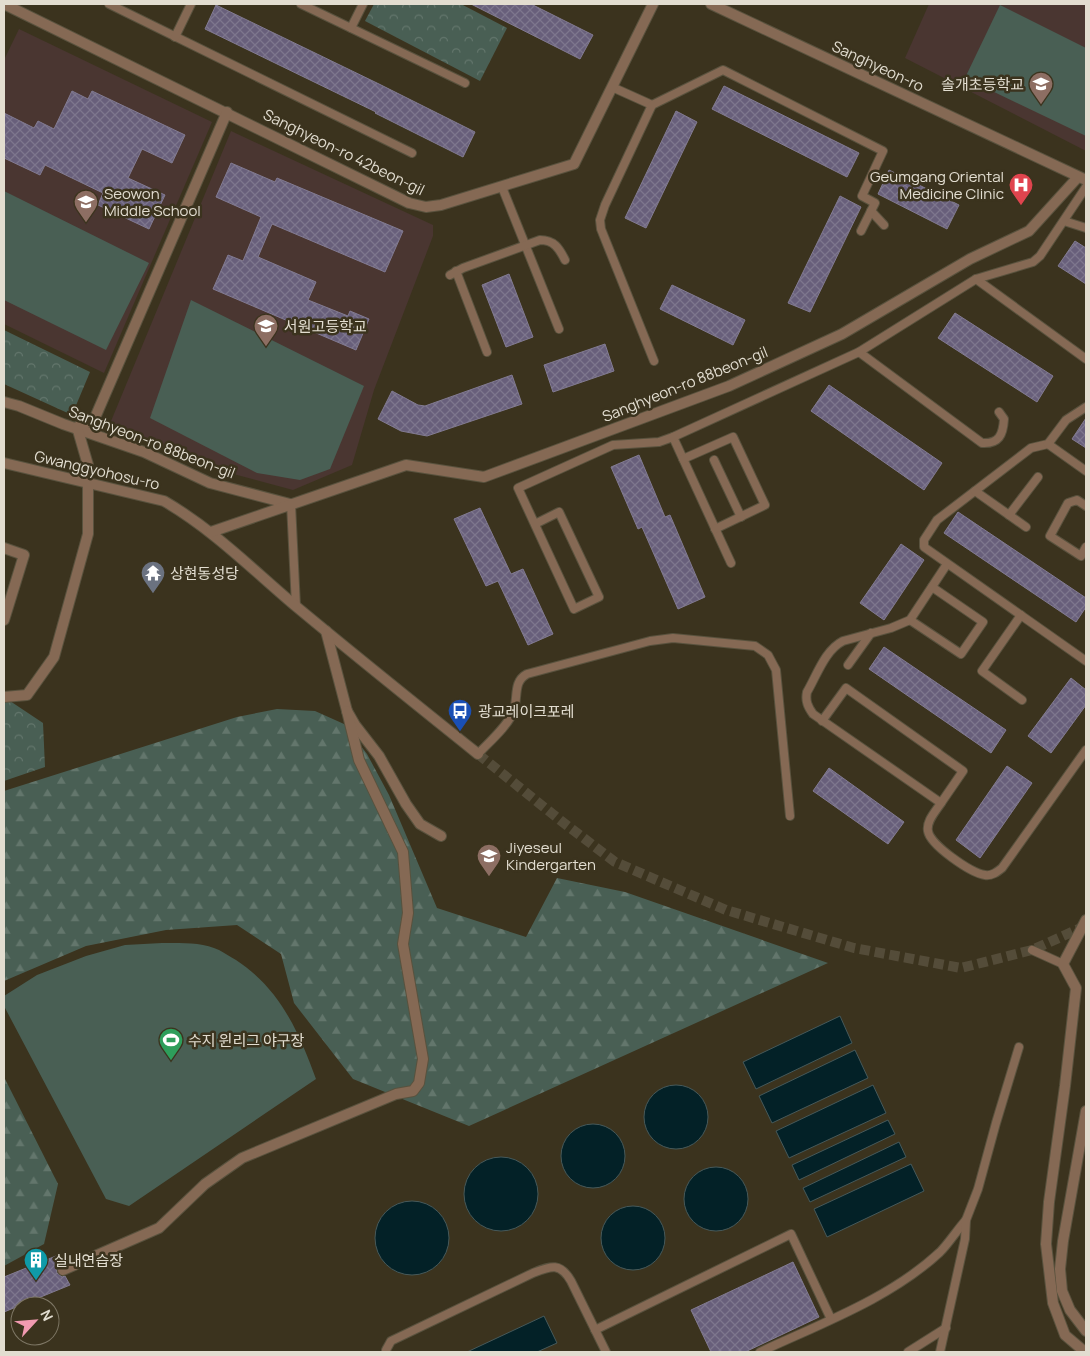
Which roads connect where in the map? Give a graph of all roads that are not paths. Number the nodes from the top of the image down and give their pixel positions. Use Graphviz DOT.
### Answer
graph roads {
  1 [pos="4,4"];
  2 [pos="109,4"];
  3 [pos="191,4"];
  4 [pos="301,4"];
  5 [pos="363,4"];
  6 [pos="652,4"];
  7 [pos="711,4"];
  8 [pos="351,28"];
  9 [pos="175,36"];
  10 [pos="465,83"];
  11 [pos="612,87"];
  12 [pos="652,105"];
  13 [pos="227,112"];
  14 [pos="412,153"];
  15 [pos="1082,179"];
  16 [pos="502,187"];
  17 [pos="1086,188"];
  18 [pos="871,211"];
  19 [pos="1064,221"];
  20 [pos="884,225"];
  21 [pos="1086,228"];
  22 [pos="861,231"];
  23 [pos="525,245"];
  24 [pos="565,260"];
  25 [pos="976,280"];
  26 [pos="559,328"];
  27 [pos="487,352"];
  28 [pos="859,352"];
  29 [pos="1086,359"];
  30 [pos="654,361"];
  31 [pos="4,402"];
  32 [pos="1086,407"];
  33 [pos="999,412"];
  34 [pos="77,428"];
  35 [pos="672,437"];
  36 [pos="1048,444"];
  37 [pos="683,459"];
  38 [pos="714,460"];
  39 [pos="4,463"];
  40 [pos="1086,471"];
  41 [pos="1038,477"];
  42 [pos="89,485"];
  43 [pos="975,491"];
  44 [pos="291,504"];
  45 [pos="1086,506"];
  46 [pos="1009,515"];
  47 [pos="741,517"];
  48 [pos="534,524"];
  49 [pos="1026,527"];
  50 [pos="716,529"];
  51 [pos="211,532"];
  52 [pos="1086,547"];
  53 [pos="4,548"];
  54 [pos="731,563"];
  55 [pos="947,564"];
  56 [pos="932,587"];
  57 [pos="296,606"];
  58 [pos="1021,615"];
  59 [pos="4,620"];
  60 [pos="910,620"];
  61 [pos="326,631"];
  62 [pos="871,633"];
  63 [pos="1086,660"];
  64 [pos="848,665"];
  65 [pos="4,697"];
  66 [pos="1022,700"];
  67 [pos="347,710"];
  68 [pos="822,721"];
  69 [pos="1086,750"];
  70 [pos="478,754"];
  71 [pos="941,803"];
  72 [pos="790,816"];
  73 [pos="441,836"];
  74 [pos="1086,920"];
  75 [pos="1032,950"];
  76 [pos="1063,964"];
  77 [pos="1019,1047"];
  78 [pos="1086,1111"];
  79 [pos="966,1220"];
  80 [pos="63,1270"];
  81 [pos="831,1319"];
  82 [pos="946,1328"];
  83 [pos="595,1330"];
  84 [pos="1086,1331"];
  85 [pos="386,1352"];
  86 [pos="606,1352"];
  87 [pos="760,1352"];
  88 [pos="908,1352"];
  89 [pos="940,1352"];
  90 [pos="1085,1352"];
  1 -- 13 [label="street, Sanghyeon-ro 42beon-gil"];
  2 -- 9 [label="lane"];
  3 -- 9 [label="lane"];
  4 -- 8 [label="lane"];
  5 -- 8 [label="lane"];
  6 -- 11 [label="street, Sanghyeon-ro 42beon-gil"];
  7 -- 15 [label="street, Sanghyeon-ro"];
  8 -- 10 [label="lane"];
  9 -- 14 [label="lane"];
  11 -- 12 [label="lane"];
  11 -- 16 [label="street, Sanghyeon-ro 42beon-gil"];
  12 -- 18 [label="lane"];
  12 -- 30 [label="lane"];
  13 -- 16 [label="street, Sanghyeon-ro 42beon-gil"];
  13 -- 34 [label="street"];
  15 -- 44 [label="street, Sanghyeon-ro 88beon-gil"];
  16 -- 23 [label="lane"];
  17 -- 19 [label="lane"];
  18 -- 20 [label="lane"];
  18 -- 22 [label="lane"];
  19 -- 21 [label="lane"];
  19 -- 25 [label="lane"];
  23 -- 24 [label="lane"];
  23 -- 26 [label="lane"];
  23 -- 27 [label="lane"];
  25 -- 28 [label="lane"];
  25 -- 29 [label="lane"];
  28 -- 33 [label="lane"];
  28 -- 35 [label="lane"];
  31 -- 34 [label="street, Sanghyeon-ro 88beon-gil"];
  32 -- 36 [label="lane"];
  34 -- 42 [label="street"];
  34 -- 44 [label="street, Sanghyeon-ro 88beon-gil"];
  35 -- 37 [label="lane"];
  35 -- 48 [label="lane"];
  36 -- 40 [label="lane"];
  36 -- 43 [label="lane"];
  37 -- 47 [label="lane"];
  37 -- 50 [label="lane"];
  38 -- 47 [label="lane"];
  39 -- 42 [label="street, Gwanggyohosu-ro"];
  41 -- 46 [label="lane"];
  42 -- 51 [label="street, Gwanggyohosu-ro"];
  42 -- 65 [label="street"];
  43 -- 46 [label="lane"];
  43 -- 55 [label="lane"];
  44 -- 51 [label="street, Sanghyeon-ro 88beon-gil"];
  44 -- 57 [label="lane"];
  45 -- 52 [label="lane"];
  46 -- 49 [label="lane"];
  47 -- 50 [label="lane"];
  48 -- 48 [label="lane"];
  50 -- 54 [label="lane"];
  51 -- 57 [label="street, Gwanggyohosu-ro"];
  53 -- 59 [label="street"];
  55 -- 56 [label="lane"];
  55 -- 58 [label="lane"];
  56 -- 60 [label="lane"];
  56 -- 60 [label="lane"];
  57 -- 61 [label="street"];
  58 -- 63 [label="lane"];
  58 -- 66 [label="lane"];
  60 -- 62 [label="lane"];
  61 -- 67 [label="street"];
  61 -- 70 [label="street"];
  62 -- 64 [label="lane"];
  62 -- 68 [label="lane"];
  67 -- 73 [label="street"];
  67 -- 80 [label="street"];
  68 -- 71 [label="lane"];
  68 -- 71 [label="lane"];
  69 -- 71 [label="lane"];
  70 -- 72 [label="lane"];
  74 -- 76 [label="street"];
  75 -- 76 [label="lane"];
  76 -- 90 [label="street"];
  77 -- 79 [label="lane"];
  78 -- 84 [label="street"];
  79 -- 81 [label="lane"];
  79 -- 82 [label="lane"];
  81 -- 83 [label="lane"];
  81 -- 87 [label="lane"];
  82 -- 88 [label="lane"];
  82 -- 89 [label="lane"];
  83 -- 85 [label="lane"];
  83 -- 86 [label="lane"];
}
